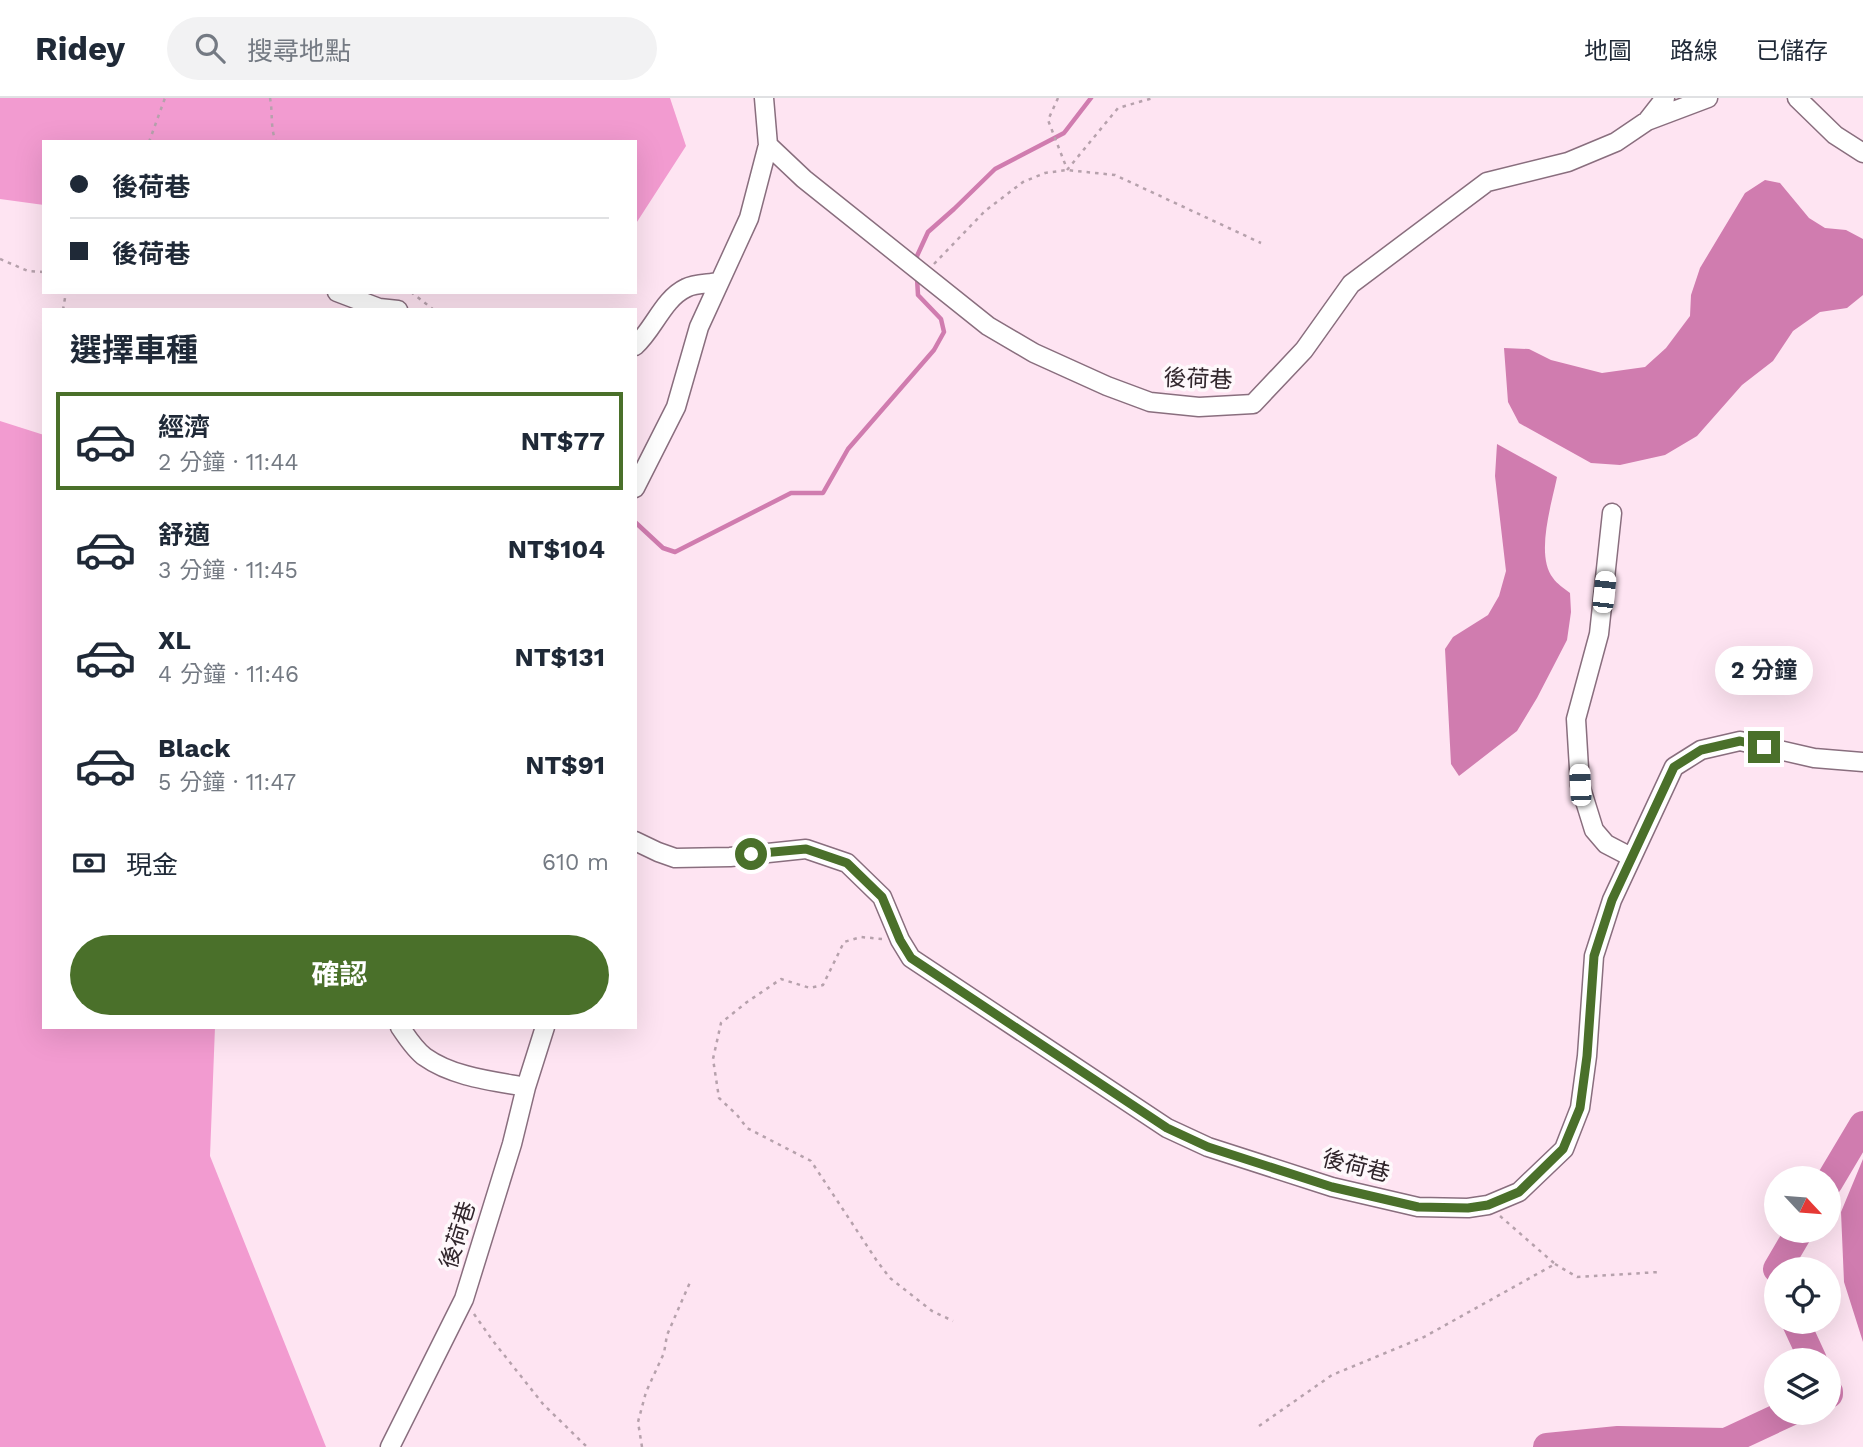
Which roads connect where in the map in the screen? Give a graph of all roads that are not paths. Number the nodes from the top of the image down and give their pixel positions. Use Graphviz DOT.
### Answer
graph roads {
  1 [pos="764,98"];
  2 [pos="1665,98"];
  3 [pos="1708,98"];
  4 [pos="1797,98"];
  5 [pos="1647,121"];
  6 [pos="768,145"];
  7 [pos="1863,153"];
  8 [pos="718,282"];
  9 [pos="342,294"];
  10 [pos="379,308"];
  11 [pos="637,344"];
  12 [pos="637,484"];
  13 [pos="1612,513"];
  14 [pos="1863,762"];
  15 [pos="637,842"];
  16 [pos="1631,857"];
  17 [pos="402,1029"];
  18 [pos="544,1029"];
  19 [pos="526,1087"];
  20 [pos="390,1447"];
  1 -- 6 [label="street"];
  2 -- 5 [label="street, 後荷巷"];
  3 -- 5 [label="street, 後荷巷"];
  4 -- 7 [label="street"];
  5 -- 6 [label="street, 後荷巷"];
  6 -- 8 [label="street"];
  8 -- 11 [label="street"];
  8 -- 12 [label="street"];
  9 -- 10 [label="street"];
  13 -- 16 [label="street"];
  14 -- 16 [label="street, 後荷巷"];
  15 -- 16 [label="street, 後荷巷"];
  17 -- 19 [label="street"];
  18 -- 19 [label="street, 後荷巷"];
  19 -- 20 [label="street, 後荷巷"];
}
